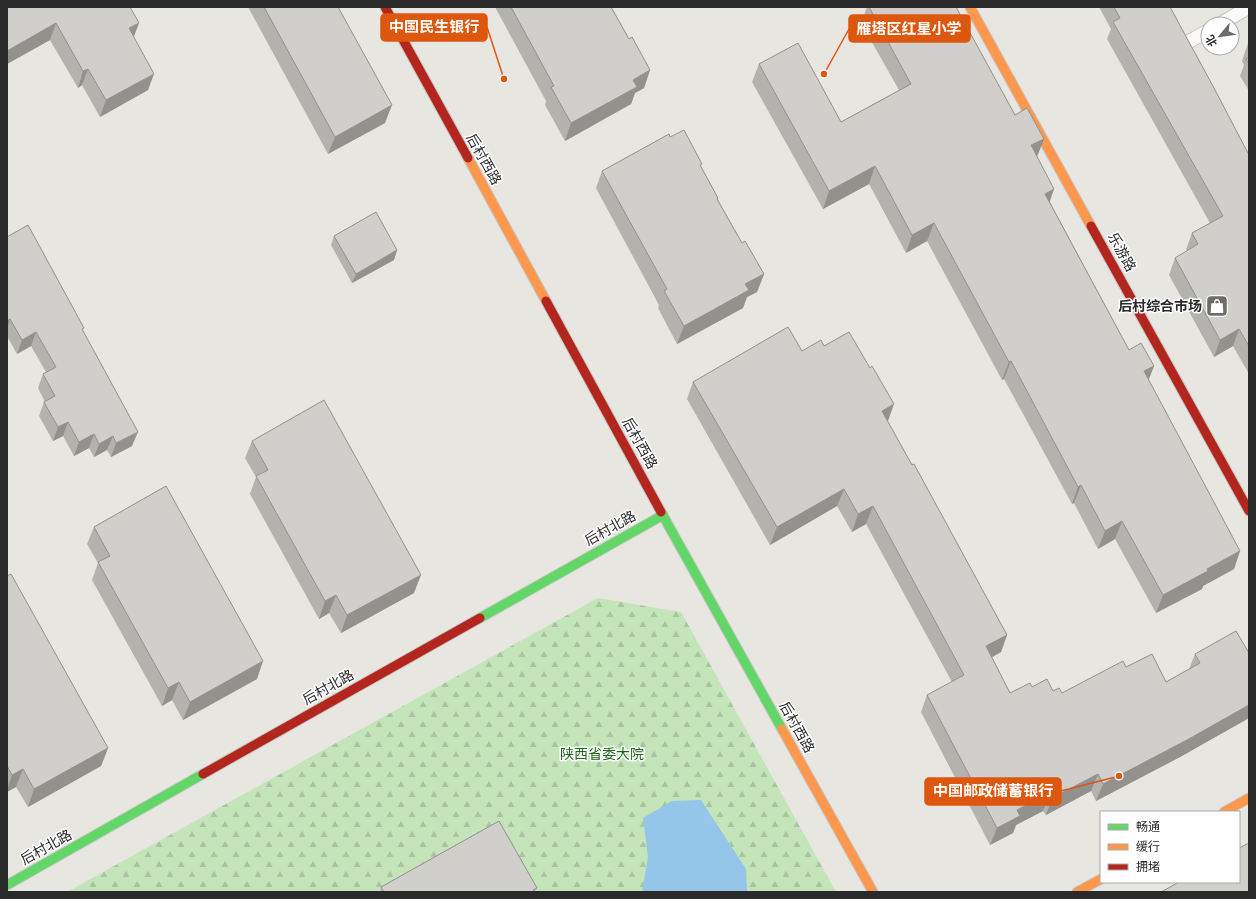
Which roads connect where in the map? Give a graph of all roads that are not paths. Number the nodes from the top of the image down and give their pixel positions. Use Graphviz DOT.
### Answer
graph roads {
  1 [pos="384,7"];
  2 [pos="970,7"];
  3 [pos="1249,7"];
  4 [pos="1234,16"];
  5 [pos="1180,31"];
  6 [pos="1200,35"];
  7 [pos="1186,43"];
  8 [pos="1193,57"];
  9 [pos="1249,512"];
  10 [pos="663,515"];
  11 [pos="1249,798"];
  12 [pos="1226,811"];
  13 [pos="1100,880"];
  14 [pos="7,885"];
  15 [pos="873,892"];
  16 [pos="1077,892"];
  1 -- 10 [label="street, 后村西路"];
  2 -- 9 [label="street, 乐游路"];
  3 -- 4 [label="lane"];
  5 -- 7 [label="lane"];
  6 -- 7 [label="lane"];
  7 -- 8 [label="lane"];
  10 -- 14 [label="street, 后村北路"];
  10 -- 15 [label="street, 后村西路"];
  11 -- 12 [label="street"];
  13 -- 16 [label="street"];
}
